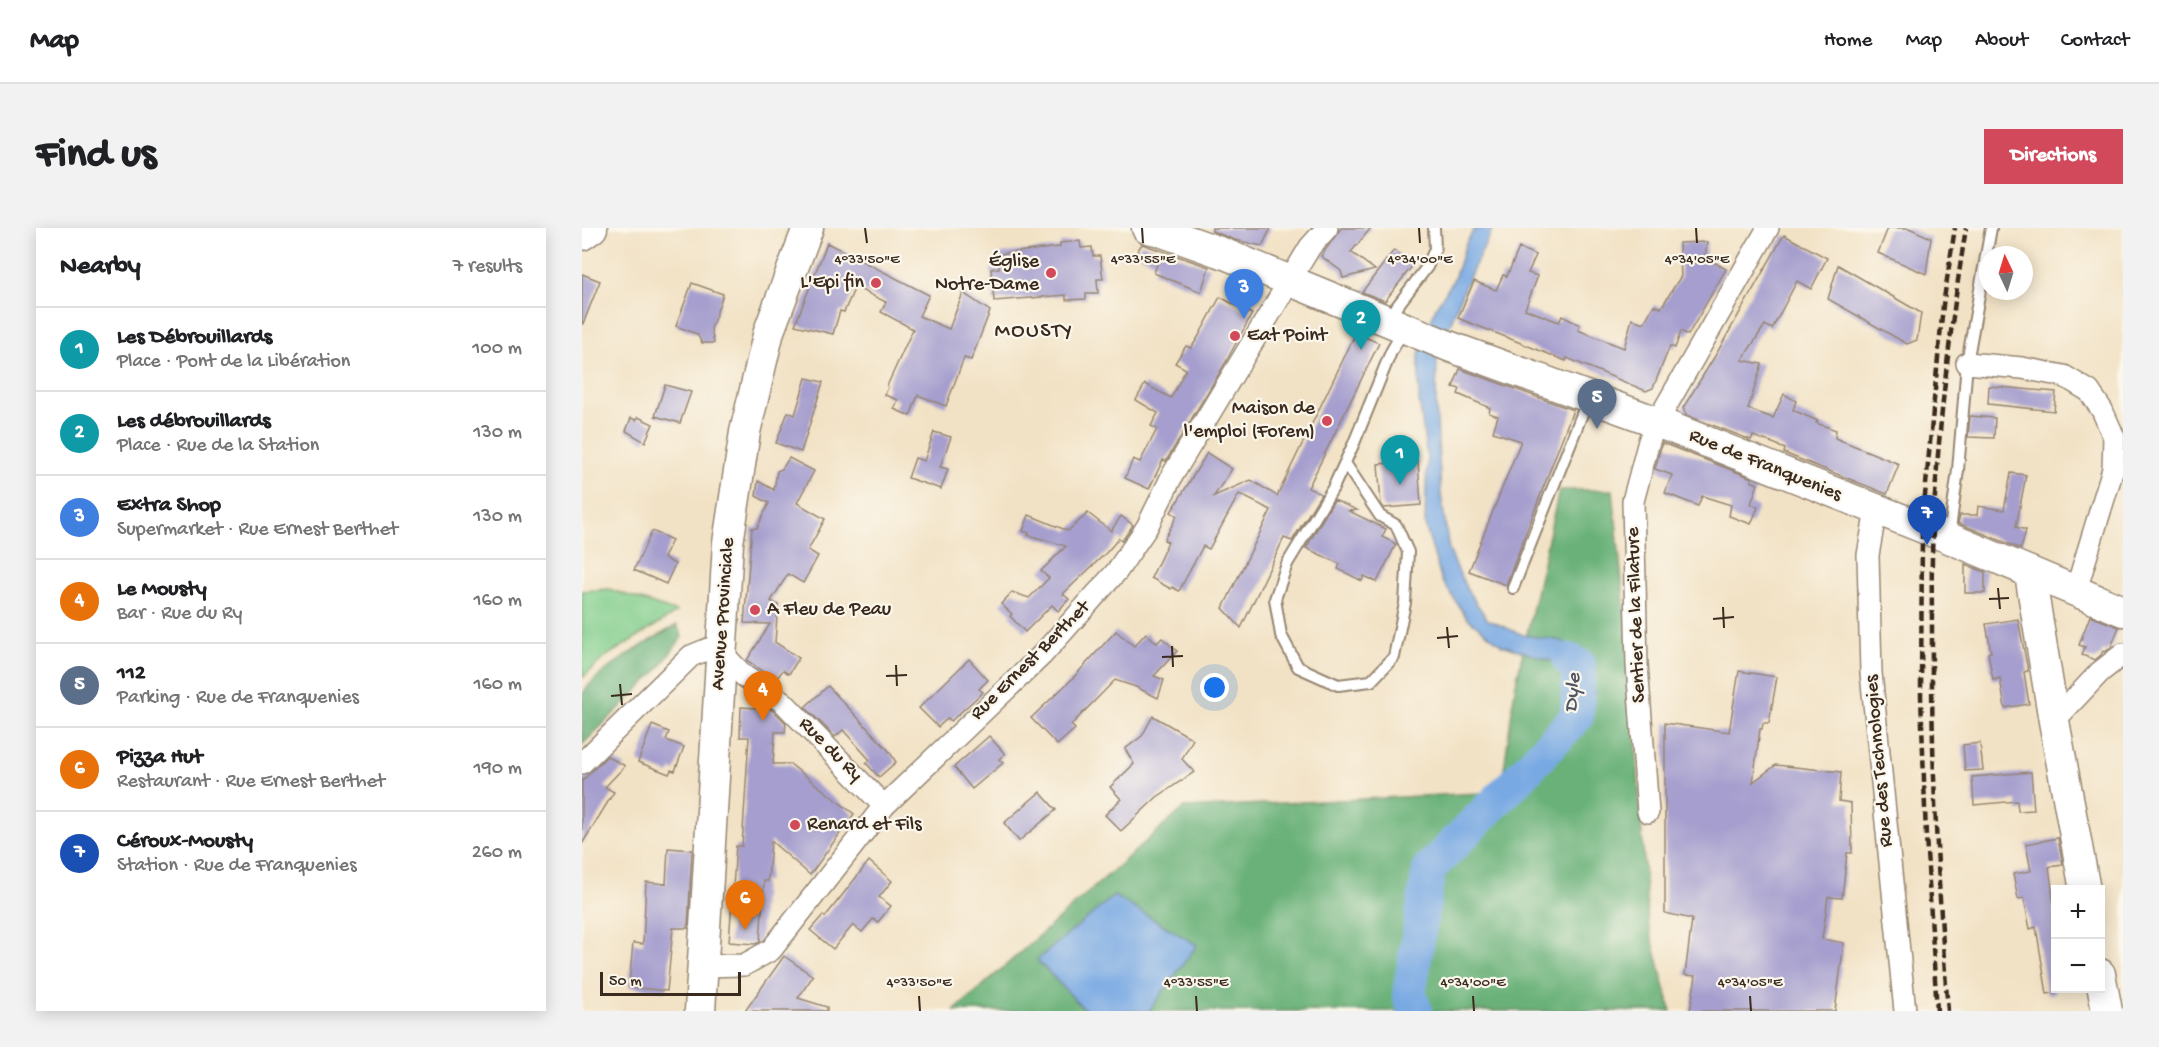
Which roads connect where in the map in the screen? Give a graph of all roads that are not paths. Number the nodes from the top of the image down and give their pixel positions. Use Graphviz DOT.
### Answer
graph roads {
  1 [pos="592,228"];
  2 [pos="808,228"];
  3 [pos="1147,228"];
  4 [pos="1327,228"];
  5 [pos="1434,228"];
  6 [pos="1768,228"];
  7 [pos="1993,229"];
  8 [pos="582,235"];
  9 [pos="1290,282"];
  10 [pos="1402,328"];
  11 [pos="1967,363"];
  12 [pos="1589,398"];
  13 [pos="1657,422"];
  14 [pos="1345,463"];
  15 [pos="1876,510"];
  16 [pos="1949,538"];
  17 [pos="2030,574"];
  18 [pos="1513,588"];
  19 [pos="2076,591"];
  20 [pos="2123,611"];
  21 [pos="720,651"];
  22 [pos="2123,654"];
  23 [pos="2054,721"];
  24 [pos="582,764"];
  25 [pos="884,806"];
  26 [pos="1648,812"];
  27 [pos="2084,885"];
  28 [pos="703,966"];
  29 [pos="2104,993"];
  30 [pos="700,1011"];
  31 [pos="1905,1011"];
  32 [pos="2107,1011"];
  1 -- 8 [label="street"];
  2 -- 21 [label="street, Avenue Provinciale"];
  3 -- 9 [label="street, Rue de Franquenies"];
  4 -- 9 [label="street, Rue Ernest Berthet"];
  5 -- 10 [label="lane"];
  6 -- 13 [label="street, Sentier de la Filature"];
  7 -- 11 [label="lane"];
  9 -- 10 [label="street, Rue de Franquenies"];
  9 -- 25 [label="street, Rue Ernest Berthet"];
  10 -- 12 [label="street, Rue de Franquenies"];
  10 -- 14 [label="lane"];
  11 -- 16 [label="lane"];
  11 -- 19 [label="street"];
  12 -- 13 [label="street, Rue de Franquenies"];
  12 -- 18 [label="lane"];
  13 -- 15 [label="street, Rue de Franquenies"];
  13 -- 26 [label="street, Sentier de la Filature"];
  14 -- 14 [label="lane"];
  15 -- 16 [label="street, Rue de Franquenies"];
  15 -- 31 [label="street, Rue des Technologies"];
  16 -- 17 [label="street, Rue de Franquenies"];
  17 -- 19 [label="street, Rue de Franquenies"];
  17 -- 23 [label="street"];
  19 -- 20 [label="street, Rue de Franquenies"];
  21 -- 24 [label="street"];
  21 -- 25 [label="street, Rue du Ry"];
  21 -- 28 [label="street, Avenue Provinciale"];
  22 -- 23 [label="street"];
  23 -- 27 [label="street"];
  25 -- 28 [label="street, Rue Ernest Berthet"];
  28 -- 30 [label="street, Avenue Provinciale"];
  29 -- 32 [label="street"];
}
